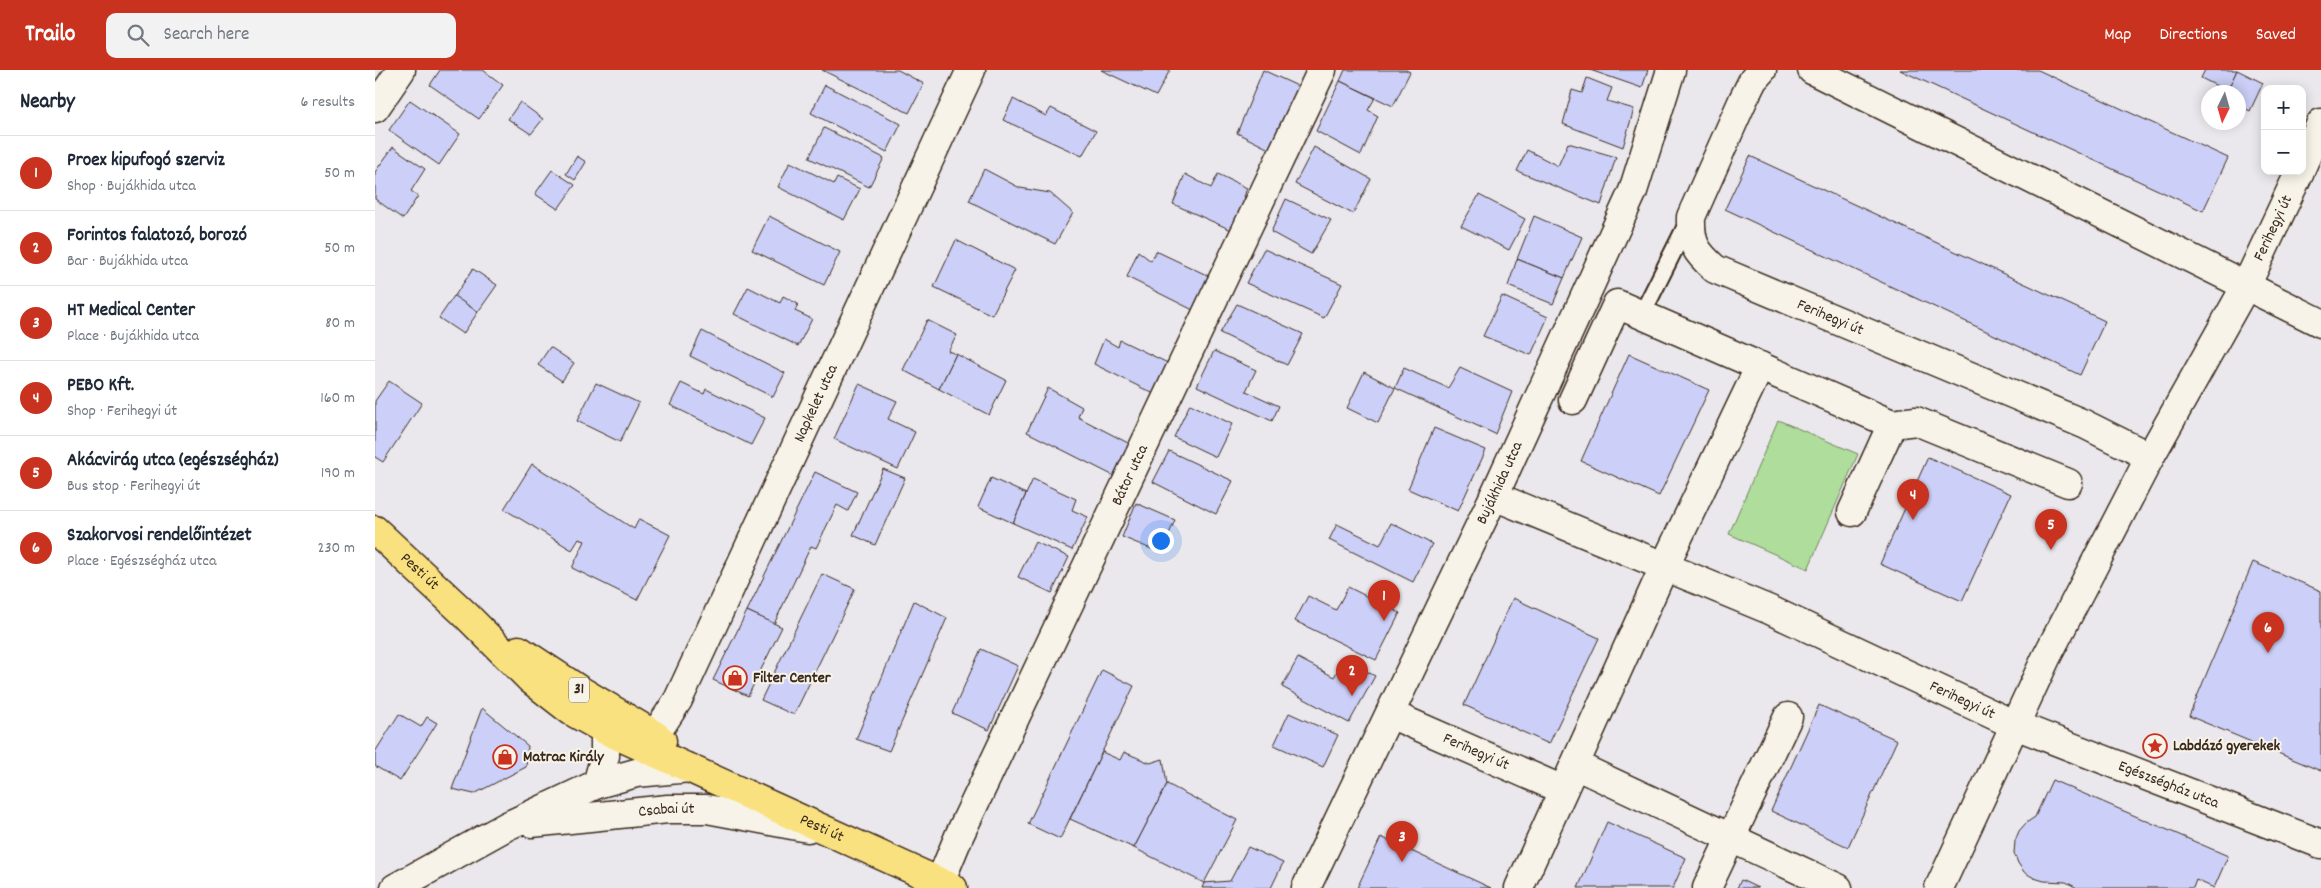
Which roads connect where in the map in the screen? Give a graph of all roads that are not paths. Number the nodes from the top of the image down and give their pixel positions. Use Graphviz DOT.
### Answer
graph roads {
  1 [pos="401,70"];
  2 [pos="971,70"];
  3 [pos="1322,70"];
  4 [pos="1671,70"];
  5 [pos="1762,70"];
  6 [pos="1812,70"];
  7 [pos="375,108"];
  8 [pos="2321,123"];
  9 [pos="2306,157"];
  10 [pos="2298,175"];
  11 [pos="1691,217"];
  12 [pos="2247,284"];
  13 [pos="1642,314"];
  14 [pos="2321,322"];
  15 [pos="1761,366"];
  16 [pos="1573,400"];
  17 [pos="1892,424"];
  18 [pos="2150,457"];
  19 [pos="2068,483"];
  20 [pos="1494,496"];
  21 [pos="1852,512"];
  22 [pos="375,530"];
  23 [pos="1665,565"];
  24 [pos="465,614"];
  25 [pos="1389,714"];
  26 [pos="1788,717"];
  27 [pos="2015,725"];
  28 [pos="605,730"];
  29 [pos="655,735"];
  30 [pos="1575,765"];
  31 [pos="690,768"];
  32 [pos="597,784"];
  33 [pos="1563,790"];
  34 [pos="507,826"];
  35 [pos="824,831"];
  36 [pos="1731,838"];
  37 [pos="2321,844"];
  38 [pos="947,885"];
  39 [pos="395,888"];
  40 [pos="1306,888"];
  41 [pos="1519,888"];
  42 [pos="1707,888"];
  43 [pos="1838,888"];
  44 [pos="1939,888"];
  1 -- 7 [label="street"];
  2 -- 29 [label="street, Napkelet utca"];
  3 -- 38 [label="street, Bátor utca"];
  4 -- 20 [label="street, Bujákhida utca"];
  5 -- 11 [label="street, Ferihegyi út"];
  6 -- 12 [label="street"];
  8 -- 9 [label="street"];
  10 -- 12 [label="street, Ferihegyi út"];
  11 -- 13 [label="lane"];
  11 -- 18 [label="street, Ferihegyi út"];
  12 -- 14 [label="street"];
  12 -- 18 [label="street, Ferihegyi út"];
  13 -- 15 [label="street"];
  13 -- 16 [label="street"];
  15 -- 17 [label="street"];
  15 -- 23 [label="street"];
  17 -- 19 [label="street"];
  17 -- 21 [label="street"];
  18 -- 27 [label="street, Ferihegyi út"];
  20 -- 23 [label="street, Ferihegyi út"];
  20 -- 25 [label="street, Bujákhida utca"];
  22 -- 24 [label="main road, Pesti út / 31"];
  23 -- 27 [label="street, Ferihegyi út"];
  23 -- 30 [label="street"];
  24 -- 28 [label="main road, Pesti út / 31"];
  24 -- 29 [label="main road, Pesti út / 31"];
  25 -- 33 [label="street, Ferihegyi út"];
  25 -- 40 [label="street, Bujákhida utca"];
  26 -- 36 [label="street"];
  27 -- 37 [label="street, Egészségház utca"];
  27 -- 44 [label="street, Ferihegyi út"];
  28 -- 31 [label="main road, Pesti út / 31"];
  28 -- 32 [label="street"];
  29 -- 31 [label="main road, Pesti út / 31"];
  30 -- 33 [label="street"];
  30 -- 36 [label="street"];
  31 -- 32 [label="street, Csabai út"];
  31 -- 35 [label="main road, Pesti út / 31"];
  32 -- 34 [label="street, Csabai út"];
  33 -- 41 [label="street"];
  34 -- 35 [label="street, Csabai út"];
  34 -- 39 [label="street, Csabai út"];
  35 -- 38 [label="main road, Pesti út / 31"];
  36 -- 42 [label="street"];
  36 -- 43 [label="street"];
}
